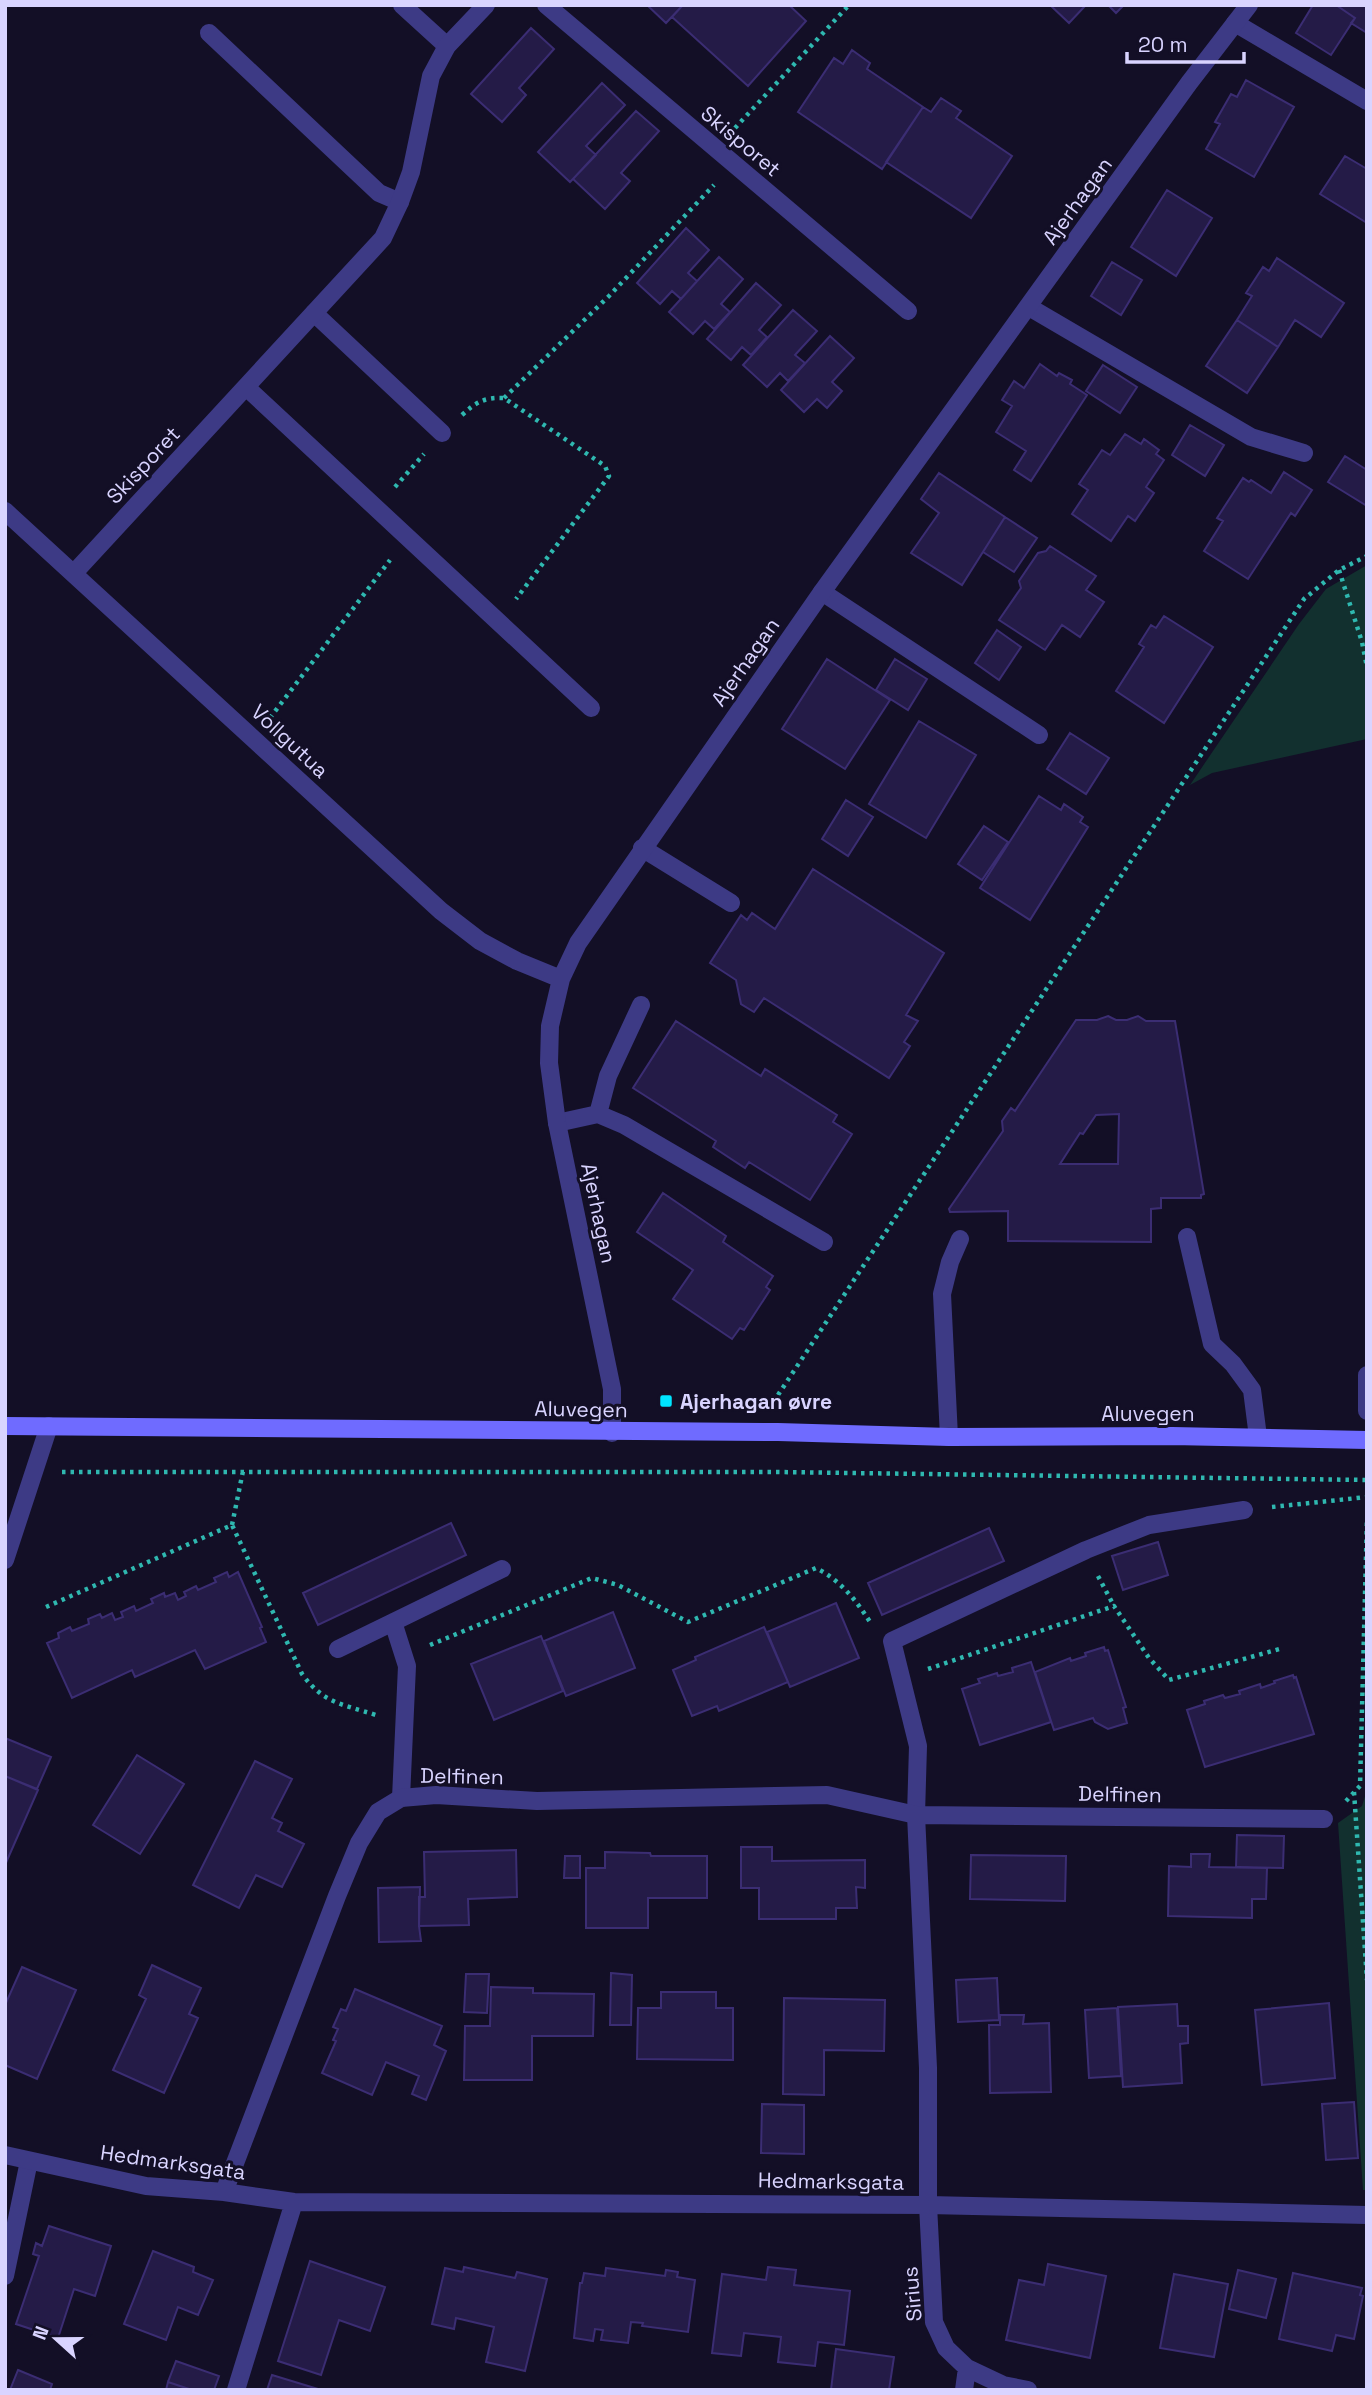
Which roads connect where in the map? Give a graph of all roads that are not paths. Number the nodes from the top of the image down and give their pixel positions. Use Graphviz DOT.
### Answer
graph roads {
  1 [pos="402,5"];
  2 [pos="486,5"];
  3 [pos="546,5"];
  4 [pos="1250,5"];
  5 [pos="1235,23"];
  6 [pos="209,33"];
  7 [pos="447,47"];
  8 [pos="1367,101"];
  9 [pos="400,202"];
  10 [pos="1029,307"];
  11 [pos="908,311"];
  12 [pos="314,313"];
  13 [pos="246,387"];
  14 [pos="442,433"];
  15 [pos="1304,453"];
  16 [pos="5,511"];
  17 [pos="74,573"];
  18 [pos="822,592"];
  19 [pos="591,708"];
  20 [pos="1039,735"];
  21 [pos="642,848"];
  22 [pos="731,903"];
  23 [pos="561,979"];
  24 [pos="641,1005"];
  25 [pos="598,1114"];
  26 [pos="557,1123"];
  27 [pos="1187,1237"];
  28 [pos="960,1239"];
  29 [pos="824,1242"];
  30 [pos="1367,1376"];
  31 [pos="1367,1411"];
  32 [pos="5,1426"];
  33 [pos="49,1426"];
  34 [pos="611,1433"];
  35 [pos="948,1437"];
  36 [pos="1258,1437"];
  37 [pos="1367,1440"];
  38 [pos="1244,1510"];
  39 [pos="5,1560"];
  40 [pos="502,1569"];
  41 [pos="393,1622"];
  42 [pos="338,1649"];
  43 [pos="401,1798"];
  44 [pos="916,1815"];
  45 [pos="1324,1819"];
  46 [pos="5,2155"];
  47 [pos="29,2161"];
  48 [pos="224,2192"];
  49 [pos="294,2202"];
  50 [pos="928,2205"];
  51 [pos="1367,2215"];
  52 [pos="5,2276"];
  53 [pos="967,2368"];
  54 [pos="236,2390"];
  55 [pos="964,2390"];
  56 [pos="1028,2390"];
  1 -- 7 [label="street"];
  2 -- 7 [label="street, Skisporet"];
  3 -- 11 [label="street, Skisporet"];
  4 -- 5 [label="street, Ajerhagan"];
  5 -- 8 [label="street"];
  5 -- 10 [label="street, Ajerhagan"];
  6 -- 9 [label="street"];
  7 -- 9 [label="street, Skisporet"];
  9 -- 12 [label="street, Skisporet"];
  10 -- 15 [label="street"];
  10 -- 18 [label="street, Ajerhagan"];
  12 -- 13 [label="street, Skisporet"];
  12 -- 14 [label="street"];
  13 -- 17 [label="street, Skisporet"];
  13 -- 19 [label="street"];
  16 -- 17 [label="street, Vollgutua"];
  17 -- 23 [label="street, Vollgutua"];
  18 -- 20 [label="street"];
  18 -- 21 [label="street, Ajerhagan"];
  21 -- 22 [label="street"];
  21 -- 23 [label="street, Ajerhagan"];
  23 -- 26 [label="street, Ajerhagan"];
  24 -- 25 [label="street"];
  25 -- 26 [label="street"];
  25 -- 29 [label="street"];
  26 -- 34 [label="street, Ajerhagan"];
  27 -- 36 [label="street"];
  28 -- 35 [label="street"];
  30 -- 31 [label="street"];
  32 -- 33 [label="main road, Aluvegen"];
  33 -- 34 [label="main road, Aluvegen"];
  33 -- 39 [label="street"];
  34 -- 35 [label="main road, Aluvegen"];
  35 -- 36 [label="main road, Aluvegen"];
  36 -- 37 [label="main road, Aluvegen"];
  38 -- 44 [label="street"];
  40 -- 41 [label="street"];
  41 -- 42 [label="street"];
  41 -- 43 [label="street"];
  43 -- 44 [label="street, Delfinen"];
  43 -- 48 [label="street, Delfinen"];
  44 -- 45 [label="street, Delfinen"];
  44 -- 50 [label="street"];
  46 -- 47 [label="street, Hedmarksgata"];
  47 -- 48 [label="street, Hedmarksgata"];
  47 -- 52 [label="street"];
  48 -- 49 [label="street, Hedmarksgata"];
  49 -- 50 [label="street, Hedmarksgata"];
  49 -- 54 [label="street"];
  50 -- 51 [label="street, Hedmarksgata"];
  50 -- 53 [label="street, Sirius"];
  53 -- 55 [label="street"];
  53 -- 56 [label="street, Sirius"];
}
